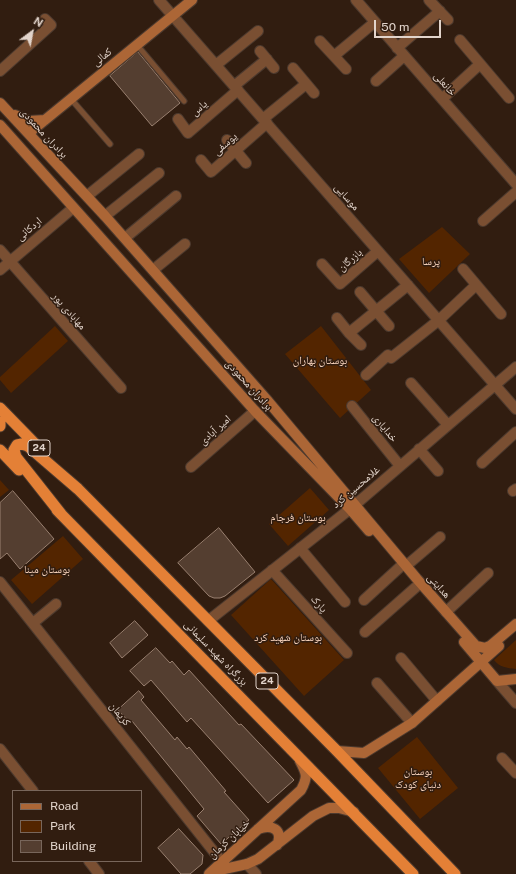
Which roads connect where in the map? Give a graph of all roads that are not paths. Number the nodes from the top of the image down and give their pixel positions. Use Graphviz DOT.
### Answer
graph roads {
  1 [pos="159,0"];
  2 [pos="192,0"];
  3 [pos="429,0"];
  4 [pos="361,2"];
  5 [pos="440,11"];
  6 [pos="172,16"];
  7 [pos="45,19"];
  8 [pos="448,20"];
  9 [pos="375,22"];
  10 [pos="258,31"];
  11 [pos="460,40"];
  12 [pos="320,41"];
  13 [pos="137,45"];
  14 [pos="401,52"];
  15 [pos="334,56"];
  16 [pos="480,64"];
  17 [pos="216,65"];
  18 [pos="274,68"];
  19 [pos="293,68"];
  20 [pos="346,69"];
  21 [pos="0,71"];
  22 [pos="376,81"];
  23 [pos="306,84"];
  24 [pos="236,88"];
  25 [pos="314,93"];
  26 [pos="71,98"];
  27 [pos="509,98"];
  28 [pos="442,99"];
  29 [pos="184,100"];
  30 [pos="0,103"];
  31 [pos="8,112"];
  32 [pos="178,119"];
  33 [pos="45,120"];
  34 [pos="265,121"];
  35 [pos="0,125"];
  36 [pos="29,133"];
  37 [pos="227,140"];
  38 [pos="110,144"];
  39 [pos="236,150"];
  40 [pos="139,154"];
  41 [pos="201,160"];
  42 [pos="246,162"];
  43 [pos="159,173"];
  44 [pos="516,184"];
  45 [pos="516,192"];
  46 [pos="87,196"];
  47 [pos="176,196"];
  48 [pos="73,208"];
  49 [pos="105,216"];
  50 [pos="482,221"];
  51 [pos="125,238"];
  52 [pos="185,244"];
  53 [pos="0,250"];
  54 [pos="378,251"];
  55 [pos="10,261"];
  56 [pos="322,264"];
  57 [pos="0,270"];
  58 [pos="153,270"];
  59 [pos="463,270"];
  60 [pos="408,285"];
  61 [pos="476,285"];
  62 [pos="360,292"];
  63 [pos="376,311"];
  64 [pos="501,314"];
  65 [pos="337,318"];
  66 [pos="438,320"];
  67 [pos="389,326"];
  68 [pos="349,333"];
  69 [pos="361,345"];
  70 [pos="516,367"];
  71 [pos="366,375"];
  72 [pos="411,383"];
  73 [pos="495,384"];
  74 [pos="121,388"];
  75 [pos="352,406"];
  76 [pos="0,408"];
  77 [pos="516,409"];
  78 [pos="255,410"];
  79 [pos="0,422"];
  80 [pos="448,425"];
  81 [pos="0,426"];
  82 [pos="516,432"];
  83 [pos="420,449"];
  84 [pos="0,450"];
  85 [pos="482,462"];
  86 [pos="400,466"];
  87 [pos="191,467"];
  88 [pos="438,471"];
  89 [pos="78,489"];
  90 [pos="353,506"];
  91 [pos="62,514"];
  92 [pos="440,537"];
  93 [pos="300,548"];
  94 [pos="403,567"];
  95 [pos="272,570"];
  96 [pos="488,573"];
  97 [pos="0,582"];
  98 [pos="416,587"];
  99 [pos="364,600"];
  100 [pos="345,602"];
  101 [pos="56,604"];
  102 [pos="446,612"];
  103 [pos="208,621"];
  104 [pos="33,623"];
  105 [pos="516,624"];
  106 [pos="365,632"];
  107 [pos="516,632"];
  108 [pos="347,653"];
  109 [pos="401,658"];
  110 [pos="481,661"];
  111 [pos="516,679"];
  112 [pos="497,681"];
  113 [pos="377,683"];
  114 [pos="437,701"];
  115 [pos="516,704"];
  116 [pos="412,723"];
  117 [pos="0,749"];
  118 [pos="337,751"];
  119 [pos="296,754"];
  120 [pos="502,758"];
  121 [pos="514,767"];
  122 [pos="32,790"];
  123 [pos="354,812"];
  124 [pos="257,830"];
  125 [pos="277,845"];
  126 [pos="90,862"];
  127 [pos="222,862"];
  128 [pos="248,864"];
  129 [pos="210,873"];
  130 [pos="99,874"];
  131 [pos="256,874"];
  132 [pos="413,874"];
  133 [pos="454,874"];
  1 -- 6 [label="street, موسایی"];
  2 -- 6 [label="main road, کمالی"];
  3 -- 5 [label="street"];
  4 -- 9 [label="street, خانعلی"];
  5 -- 8 [label="street"];
  5 -- 14 [label="street"];
  6 -- 13 [label="main road, کمالی"];
  6 -- 17 [label="street, موسایی"];
  7 -- 21 [label="street"];
  9 -- 14 [label="street, خانعلی"];
  9 -- 15 [label="street"];
  10 -- 17 [label="street"];
  11 -- 16 [label="street"];
  12 -- 15 [label="street"];
  13 -- 26 [label="main road, کمالی"];
  13 -- 29 [label="lane"];
  14 -- 22 [label="street"];
  14 -- 28 [label="street, خانعلی"];
  15 -- 20 [label="street"];
  16 -- 27 [label="street"];
  16 -- 28 [label="street"];
  17 -- 24 [label="street, موسایی"];
  18 -- 24 [label="street"];
  19 -- 23 [label="street"];
  23 -- 25 [label="street"];
  23 -- 34 [label="street, یوسفی"];
  24 -- 32 [label="street, یاس"];
  24 -- 34 [label="street, موسایی"];
  26 -- 33 [label="main road, کمالی"];
  26 -- 38 [label="lane"];
  28 -- 44 [label="street, خانعلی"];
  30 -- 31 [label="main road, برادران محمودی"];
  31 -- 33 [label="main road"];
  31 -- 36 [label="main road, برادران محمودی"];
  33 -- 36 [label="main road, کمالی"];
  34 -- 39 [label="street, یوسفی"];
  34 -- 54 [label="street, موسایی"];
  35 -- 48 [label="main road, برادران محمودی"];
  36 -- 46 [label="main road, برادران محمودی"];
  37 -- 39 [label="street"];
  39 -- 41 [label="street, یوسفی"];
  39 -- 42 [label="street"];
  40 -- 46 [label="street"];
  43 -- 49 [label="street"];
  45 -- 50 [label="street"];
  46 -- 48 [label="main road"];
  46 -- 49 [label="main road, برادران محمودی"];
  47 -- 51 [label="street"];
  48 -- 55 [label="street, اردکانی"];
  48 -- 78 [label="main road, برادران محمودی"];
  49 -- 51 [label="main road, برادران محمودی"];
  51 -- 58 [label="main road, برادران محمودی"];
  52 -- 58 [label="street"];
  53 -- 55 [label="street, مهابادی پور"];
  54 -- 56 [label="street, بازرگان"];
  54 -- 60 [label="street, موسایی"];
  55 -- 57 [label="street, اردکانی"];
  55 -- 74 [label="street, مهابادی پور"];
  58 -- 90 [label="main road, برادران محمودی"];
  59 -- 61 [label="street"];
  60 -- 63 [label="street"];
  60 -- 66 [label="street, موسایی"];
  61 -- 64 [label="street"];
  61 -- 66 [label="street"];
  62 -- 63 [label="street"];
  63 -- 67 [label="street"];
  63 -- 68 [label="street"];
  65 -- 68 [label="street"];
  66 -- 71 [label="street"];
  66 -- 73 [label="street, موسایی"];
  68 -- 69 [label="street"];
  70 -- 73 [label="street, غلامحسین کرد"];
  72 -- 80 [label="street"];
  73 -- 77 [label="street, موسایی"];
  73 -- 80 [label="street, غلامحسین کرد"];
  75 -- 86 [label="street, خدایاری"];
  76 -- 89 [label="highway, 24"];
  78 -- 87 [label="street, امیر آبادی"];
  78 -- 90 [label="main road, برادران محمودی"];
  79 -- 81 [label="highway"];
  80 -- 83 [label="street, غلامحسین کرد"];
  82 -- 85 [label="street"];
  83 -- 86 [label="street, غلامحسین کرد"];
  83 -- 88 [label="street"];
  84 -- 91 [label="highway, بزرگراه شهید سلیمانی / 24"];
  86 -- 90 [label="street, غلامحسین کرد"];
  89 -- 91 [label="highway"];
  89 -- 103 [label="highway, 24"];
  90 -- 93 [label="street, غلامحسین کرد"];
  90 -- 94 [label="main road, هدایتی"];
  91 -- 119 [label="highway, بزرگراه شهید سلیمانی / 24"];
  92 -- 94 [label="street"];
  93 -- 95 [label="street, غلامحسین کرد"];
  93 -- 100 [label="street"];
  94 -- 98 [label="main road"];
  94 -- 99 [label="street"];
  94 -- 102 [label="main road, هدایتی"];
  95 -- 103 [label="street, غلامحسین کرد"];
  95 -- 108 [label="street, پارک"];
  96 -- 102 [label="street"];
  97 -- 104 [label="street, کریمان"];
  98 -- 106 [label="street"];
  98 -- 110 [label="main road"];
  101 -- 104 [label="street"];
  102 -- 105 [label="main road, هدایتی"];
  103 -- 118 [label="highway, 24"];
  104 -- 127 [label="street, کریمان"];
  107 -- 110 [label="main road"];
  109 -- 114 [label="street"];
  110 -- 112 [label="main road"];
  110 -- 114 [label="main road"];
  111 -- 112 [label="main road"];
  112 -- 115 [label="street"];
  113 -- 116 [label="street"];
  114 -- 116 [label="main road"];
  116 -- 118 [label="main road"];
  117 -- 122 [label="street"];
  118 -- 133 [label="highway, 24"];
  119 -- 123 [label="highway, بزرگراه شهید سلیمانی / 24"];
  119 -- 124 [label="main road, خیابان کرمان"];
  120 -- 121 [label="street"];
  123 -- 125 [label="main road, خیابان کرمان"];
  123 -- 132 [label="highway, بزرگراه شهید سلیمانی / 24"];
  124 -- 125 [label="main road"];
  124 -- 127 [label="main road, خیابان کرمان"];
  125 -- 128 [label="main road, خیابان کرمان"];
  126 -- 130 [label="street"];
  127 -- 129 [label="main road, خیابان کرمان"];
  128 -- 129 [label="main road, خیابان کرمان"];
  128 -- 131 [label="street"];
}
